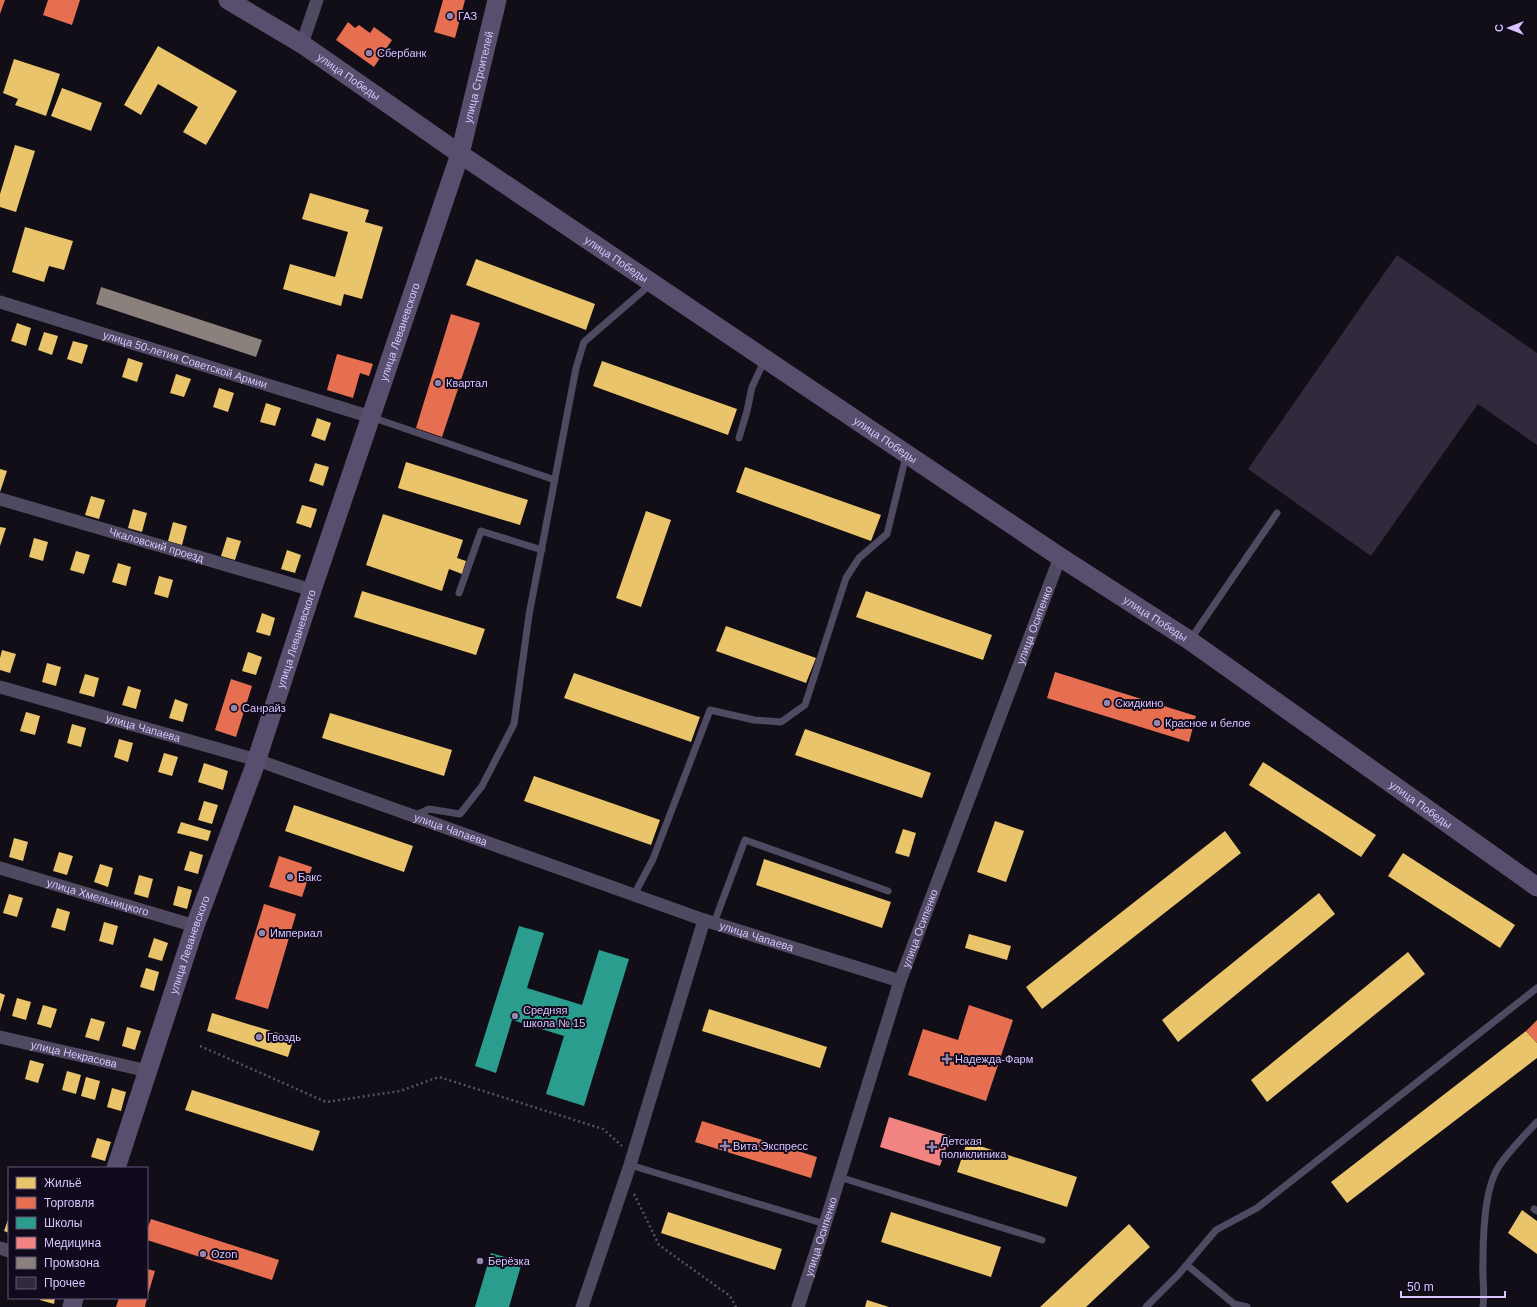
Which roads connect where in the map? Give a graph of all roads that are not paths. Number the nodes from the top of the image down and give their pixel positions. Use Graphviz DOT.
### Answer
graph roads {
  1 [pos="228,0"];
  2 [pos="317,0"];
  3 [pos="497,0"];
  4 [pos="302,44"];
  5 [pos="460,154"];
  6 [pos="652,283"];
  7 [pos="0,302"];
  8 [pos="765,359"];
  9 [pos="371,417"];
  10 [pos="739,438"];
  11 [pos="907,454"];
  12 [pos="555,480"];
  13 [pos="0,499"];
  14 [pos="1277,513"];
  15 [pos="542,550"];
  16 [pos="1060,557"];
  17 [pos="312,590"];
  18 [pos="459,593"];
  19 [pos="1190,640"];
  20 [pos="0,687"];
  21 [pos="257,760"];
  22 [pos="414,816"];
  23 [pos="0,868"];
  24 [pos="1537,887"];
  25 [pos="888,891"];
  26 [pos="634,895"];
  27 [pos="709,922"];
  28 [pos="195,926"];
  29 [pos="900,981"];
  30 [pos="1537,988"];
  31 [pos="0,1037"];
  32 [pos="148,1071"];
  33 [pos="1537,1122"];
  34 [pos="630,1165"];
  35 [pos="116,1167"];
  36 [pos="839,1177"];
  37 [pos="825,1224"];
  38 [pos="1042,1240"];
  39 [pos="1187,1265"];
  40 [pos="582,1307"];
  41 [pos="798,1307"];
  42 [pos="1146,1307"];
  43 [pos="1247,1307"];
  44 [pos="1483,1307"];
  1 -- 4 [label="street, улица Победы"];
  2 -- 4 [label="street"];
  3 -- 5 [label="street, улица Строителей"];
  4 -- 5 [label="street, улица Победы"];
  5 -- 6 [label="street, улица Победы"];
  5 -- 9 [label="street, улица Леваневского"];
  6 -- 8 [label="street, улица Победы"];
  6 -- 12 [label="lane"];
  7 -- 9 [label="street, улица 50-летия Советской Армии"];
  8 -- 10 [label="lane"];
  8 -- 11 [label="street, улица Победы"];
  9 -- 12 [label="lane"];
  9 -- 17 [label="street, улица Леваневского"];
  11 -- 16 [label="street, улица Победы"];
  11 -- 26 [label="lane"];
  12 -- 15 [label="lane"];
  13 -- 17 [label="street, Чкаловский проезд"];
  14 -- 19 [label="lane"];
  15 -- 18 [label="lane"];
  15 -- 22 [label="lane"];
  16 -- 19 [label="street, улица Победы"];
  16 -- 29 [label="street, улица Осипенко"];
  17 -- 21 [label="street, улица Леваневского"];
  19 -- 24 [label="street, улица Победы"];
  20 -- 21 [label="street, улица Чапаева"];
  21 -- 22 [label="street, улица Чапаева"];
  21 -- 28 [label="street, улица Леваневского"];
  22 -- 26 [label="street, улица Чапаева"];
  23 -- 28 [label="street, улица Хмельницкого"];
  25 -- 27 [label="lane"];
  26 -- 27 [label="street, улица Чапаева"];
  27 -- 29 [label="street, улица Чапаева"];
  27 -- 34 [label="street"];
  28 -- 32 [label="street, улица Леваневского"];
  29 -- 36 [label="street, улица Осипенко"];
  30 -- 39 [label="lane"];
  31 -- 32 [label="street, улица Некрасова"];
  32 -- 35 [label="street, улица Леваневского"];
  33 -- 44 [label="lane"];
  34 -- 37 [label="lane"];
  34 -- 40 [label="street"];
  36 -- 37 [label="street, улица Осипенко"];
  36 -- 38 [label="lane"];
  37 -- 41 [label="street, улица Осипенко"];
  39 -- 42 [label="lane"];
  39 -- 43 [label="lane"];
}
